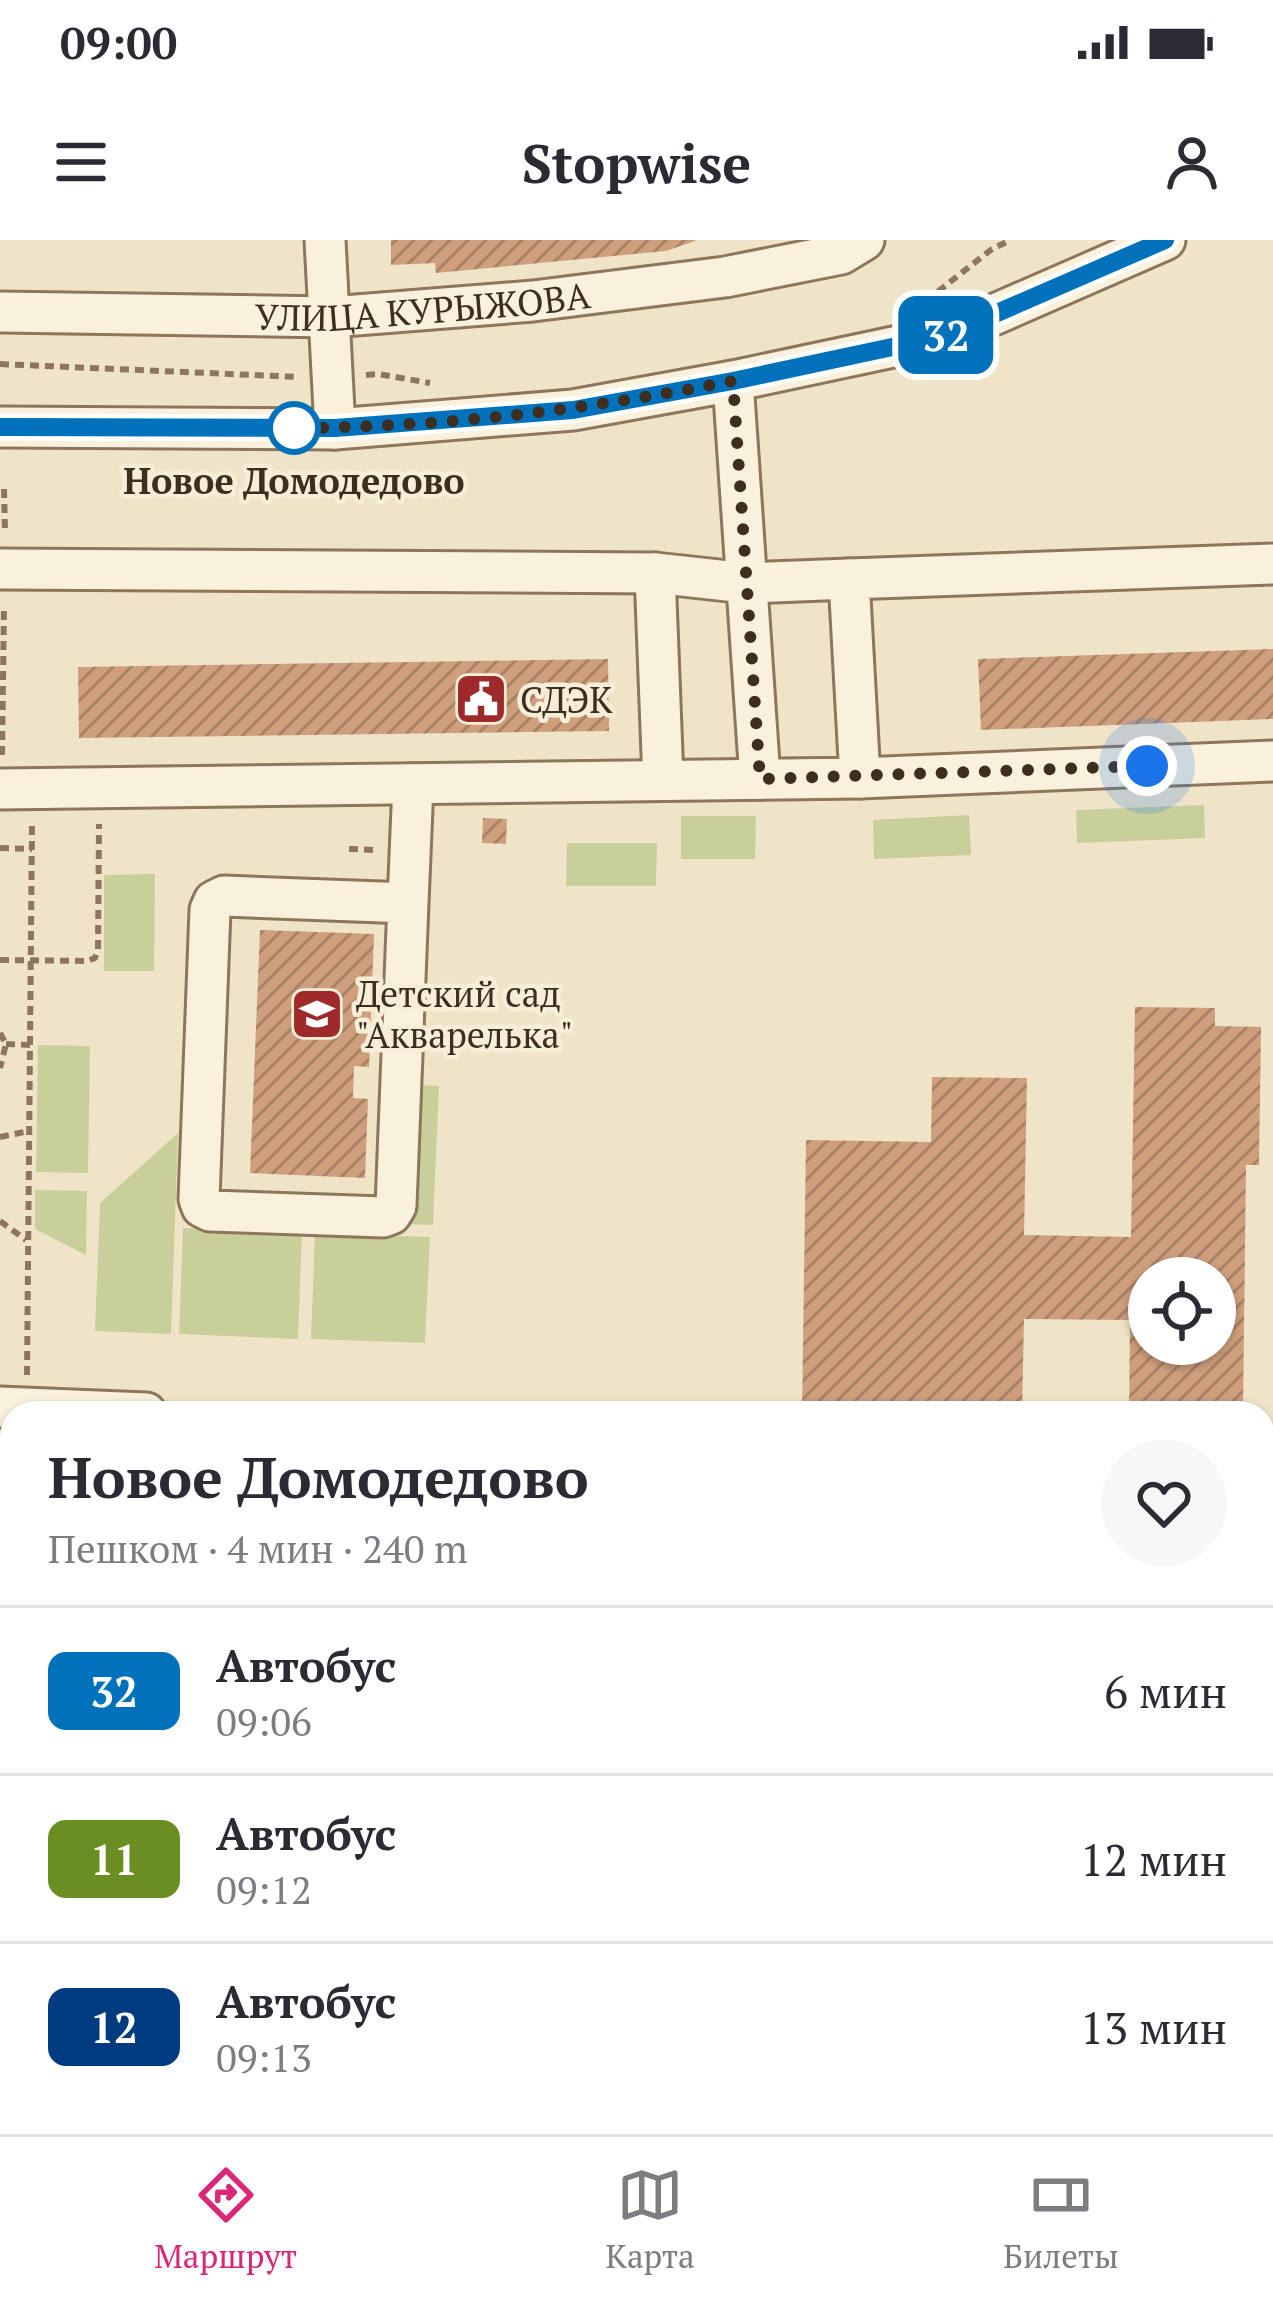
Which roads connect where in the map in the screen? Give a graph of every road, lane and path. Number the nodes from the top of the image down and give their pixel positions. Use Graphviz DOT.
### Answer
graph roads {
  1 [pos="325,240"];
  2 [pos="1011,240"];
  3 [pos="1165,240"];
  4 [pos="853,247"];
  5 [pos="885,309"];
  6 [pos="0,312"];
  7 [pos="331,317"];
  8 [pos="0,364"];
  9 [pos="333,379"];
  10 [pos="733,381"];
  11 [pos="444,386"];
  12 [pos="0,427"];
  13 [pos="335,428"];
  14 [pos="4,489"];
  15 [pos="1273,565"];
  16 [pos="2,569"];
  17 [pos="655,573"];
  18 [pos="849,579"];
  19 [pos="746,583"];
  20 [pos="1273,760"];
  21 [pos="860,778"];
  22 [pos="760,779"];
  23 [pos="663,780"];
  24 [pos="413,784"];
  25 [pos="12,788"];
  26 [pos="99,788"];
  27 [pos="0,848"];
  28 [pos="32,848"];
  29 [pos="408,903"];
  30 [pos="3,960"];
  31 [pos="31,961"];
  32 [pos="0,973"];
  33 [pos="0,1033"];
  34 [pos="6,1044"];
  35 [pos="30,1045"];
  36 [pos="0,1068"];
  37 [pos="29,1131"];
  38 [pos="0,1137"];
  39 [pos="0,1221"];
  40 [pos="28,1241"];
  41 [pos="14,1401"];
  1 -- 7 [label="street"];
  2 -- 5 [label="path"];
  3 -- 10 [label="street"];
  4 -- 7 [label="street, УЛИЦА КУРЫЖОВА"];
  6 -- 7 [label="street, УЛИЦА КУРЫЖОВА"];
  7 -- 9 [label="street"];
  8 -- 9 [label="path"];
  9 -- 11 [label="path"];
  9 -- 13 [label="street"];
  10 -- 13 [label="street"];
  10 -- 19 [label="street"];
  12 -- 13 [label="street"];
  14 -- 16 [label="path"];
  15 -- 18 [label="street"];
  16 -- 17 [label="street"];
  16 -- 25 [label="path"];
  17 -- 19 [label="street"];
  17 -- 23 [label="street"];
  18 -- 19 [label="street"];
  18 -- 21 [label="street"];
  19 -- 22 [label="street"];
  20 -- 21 [label="street"];
  21 -- 22 [label="street"];
  22 -- 23 [label="street"];
  23 -- 24 [label="street"];
  24 -- 26 [label="street"];
  24 -- 29 [label="street"];
  25 -- 26 [label="street"];
  25 -- 28 [label="path"];
  26 -- 31 [label="path"];
  27 -- 28 [label="path"];
  28 -- 31 [label="path"];
  29 -- 29 [label="street"];
  30 -- 31 [label="path"];
  30 -- 32 [label="path"];
  31 -- 35 [label="path"];
  33 -- 34 [label="path"];
  34 -- 35 [label="path"];
  34 -- 36 [label="path"];
  35 -- 37 [label="path"];
  37 -- 38 [label="path"];
  37 -- 40 [label="path"];
  39 -- 40 [label="path"];
  40 -- 41 [label="path"];
}
